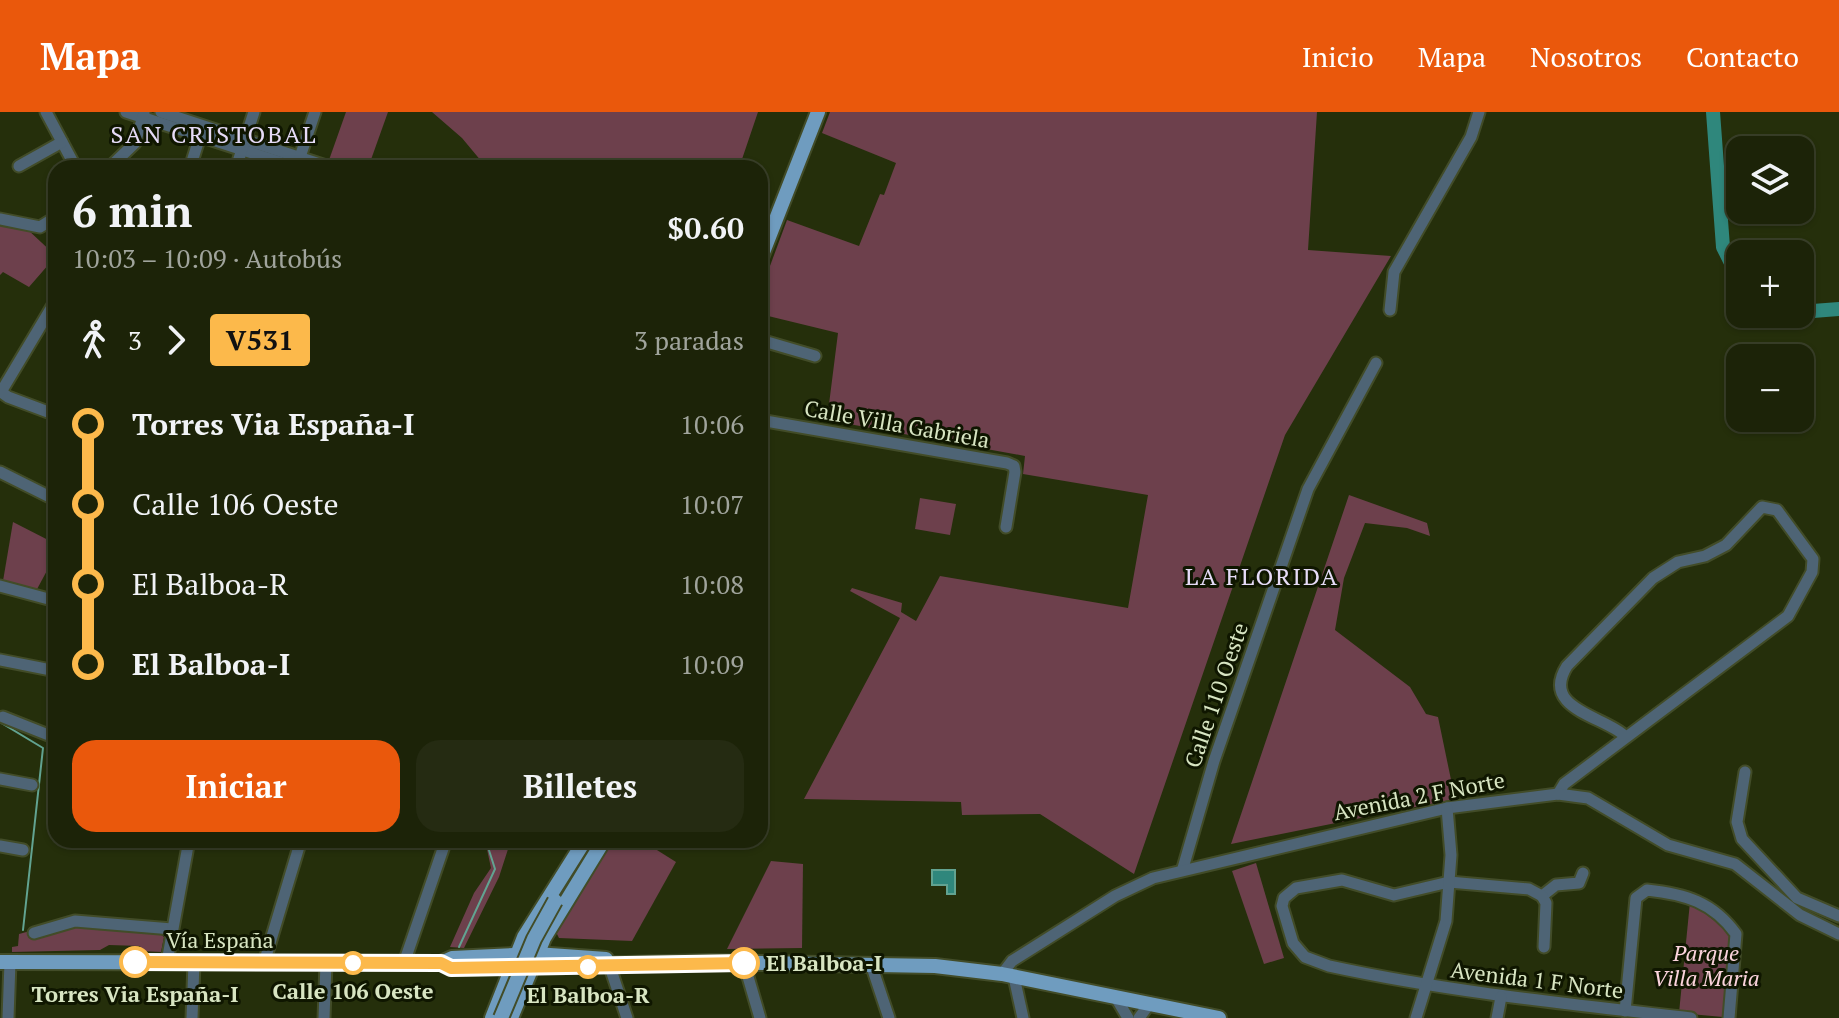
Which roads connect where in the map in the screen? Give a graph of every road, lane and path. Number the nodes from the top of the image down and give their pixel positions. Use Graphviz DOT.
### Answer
graph roads {
  1 [pos="46,112"];
  2 [pos="126,112"];
  3 [pos="161,112"];
  4 [pos="254,112"];
  5 [pos="315,112"];
  6 [pos="818,112"];
  7 [pos="1479,112"];
  8 [pos="144,115"];
  9 [pos="194,126"];
  10 [pos="62,142"];
  11 [pos="244,145"];
  12 [pos="72,160"];
  13 [pos="117,160"];
  14 [pos="191,160"];
  15 [pos="239,160"];
  16 [pos="287,160"];
  17 [pos="299,160"];
  18 [pos="19,166"];
  19 [pos="0,219"];
  20 [pos="48,222"];
  21 [pos="768,240"];
  22 [pos="1390,310"];
  23 [pos="48,313"];
  24 [pos="768,342"];
  25 [pos="815,356"];
  26 [pos="1376,363"];
  27 [pos="1,392"];
  28 [pos="48,412"];
  29 [pos="768,421"];
  30 [pos="0,472"];
  31 [pos="48,496"];
  32 [pos="1006,527"];
  33 [pos="0,586"];
  34 [pos="48,599"];
  35 [pos="0,660"];
  36 [pos="48,669"];
  37 [pos="3,717"];
  38 [pos="48,735"];
  39 [pos="1625,736"];
  40 [pos="1745,772"];
  41 [pos="0,779"];
  42 [pos="32,785"];
  43 [pos="1558,794"];
  44 [pos="1447,808"];
  45 [pos="0,846"];
  46 [pos="187,848"];
  47 [pos="299,848"];
  48 [pos="443,848"];
  49 [pos="580,848"];
  50 [pos="588,848"];
  51 [pos="599,848"];
  52 [pos="23,850"];
  53 [pos="1183,868"];
  54 [pos="1583,873"];
  55 [pos="1449,882"];
  56 [pos="1542,896"];
  57 [pos="1839,916"];
  58 [pos="172,929"];
  59 [pos="34,933"];
  60 [pos="1839,934"];
  61 [pos="1544,947"];
  62 [pos="533,961"];
  63 [pos="5,962"];
  64 [pos="167,962"];
  65 [pos="194,962"];
  66 [pos="513,962"];
  67 [pos="264,963"];
  68 [pos="326,963"];
  69 [pos="404,963"];
  70 [pos="441,963"];
  71 [pos="744,963"];
  72 [pos="871,964"];
  73 [pos="617,965"];
  74 [pos="475,968"];
  75 [pos="1008,976"];
  76 [pos="1426,987"];
  77 [pos="501,993"];
  78 [pos="1115,996"];
  79 [pos="1501,997"];
  80 [pos="1150,1003"];
  81 [pos="1625,1011"];
  82 [pos="8,1018"];
  83 [pos="192,1018"];
  84 [pos="324,1018"];
  85 [pos="492,1018"];
  86 [pos="501,1018"];
  87 [pos="511,1018"];
  88 [pos="627,1018"];
  89 [pos="760,1018"];
  90 [pos="889,1018"];
  91 [pos="1023,1018"];
  92 [pos="1128,1018"];
  93 [pos="1139,1018"];
  94 [pos="1219,1018"];
  95 [pos="1416,1018"];
  96 [pos="1497,1018"];
  97 [pos="1691,1018"];
  98 [pos="1729,1018"];
  1 -- 10 [label="street"];
  2 -- 8 [label="street"];
  3 -- 9 [label="street"];
  4 -- 11 [label="street"];
  5 -- 17 [label="street"];
  6 -- 21 [label="main road"];
  7 -- 22 [label="street"];
  8 -- 9 [label="street"];
  8 -- 13 [label="street"];
  9 -- 11 [label="street"];
  9 -- 14 [label="street"];
  10 -- 12 [label="street"];
  10 -- 18 [label="street"];
  11 -- 15 [label="street"];
  11 -- 16 [label="street"];
  19 -- 20 [label="street"];
  23 -- 27 [label="street"];
  24 -- 25 [label="street"];
  26 -- 53 [label="street, Calle 110 Oeste"];
  27 -- 28 [label="street"];
  29 -- 32 [label="street, Calle Villa Gabriela"];
  30 -- 31 [label="street"];
  33 -- 34 [label="street"];
  35 -- 36 [label="street"];
  37 -- 38 [label="street"];
  39 -- 39 [label="street"];
  39 -- 43 [label="street"];
  40 -- 57 [label="street"];
  41 -- 42 [label="street"];
  43 -- 44 [label="street, Avenida 2 F Norte"];
  43 -- 60 [label="street, Avenida 2 F Norte"];
  44 -- 53 [label="street, Avenida 2 F Norte"];
  44 -- 55 [label="street"];
  45 -- 52 [label="street"];
  46 -- 58 [label="street"];
  47 -- 67 [label="street"];
  48 -- 69 [label="street"];
  49 -- 66 [label="main road"];
  50 -- 86 [label="main road, bridge"];
  51 -- 62 [label="main road"];
  53 -- 75 [label="street, Avenida 2 F Norte"];
  54 -- 56 [label="street"];
  55 -- 56 [label="street"];
  55 -- 76 [label="street"];
  55 -- 76 [label="street, Avenida 1 F Norte"];
  56 -- 61 [label="street"];
  58 -- 59 [label="street"];
  58 -- 64 [label="street"];
  62 -- 66 [label="main road, Vía España"];
  62 -- 73 [label="main road, Vía España"];
  62 -- 87 [label="main road"];
  63 -- 64 [label="main road, Vía España"];
  63 -- 82 [label="street"];
  64 -- 65 [label="main road, Vía España"];
  65 -- 67 [label="main road, Vía España"];
  65 -- 83 [label="street"];
  66 -- 70 [label="main road, Vía España"];
  66 -- 74 [label="main road, Vía España"];
  66 -- 77 [label="main road"];
  67 -- 68 [label="main road, Vía España"];
  68 -- 69 [label="main road, Vía España"];
  68 -- 84 [label="street"];
  69 -- 70 [label="main road, Vía España"];
  70 -- 74 [label="main road, Vía España"];
  71 -- 72 [label="main road, Vía España"];
  71 -- 73 [label="main road, Vía España"];
  71 -- 89 [label="street"];
  72 -- 75 [label="main road, Vía España"];
  72 -- 90 [label="street"];
  73 -- 88 [label="street"];
  74 -- 77 [label="main road"];
  75 -- 78 [label="main road, Vía España"];
  75 -- 91 [label="street"];
  76 -- 79 [label="street, Avenida 1 F Norte"];
  76 -- 95 [label="street"];
  77 -- 85 [label="main road"];
  78 -- 80 [label="main road, Vía España"];
  78 -- 92 [label="street"];
  79 -- 81 [label="street, Avenida 1 F Norte"];
  79 -- 96 [label="street"];
  80 -- 93 [label="street"];
  80 -- 94 [label="main road, Vía España"];
  81 -- 97 [label="street, Avenida 1 F Norte"];
  81 -- 98 [label="street"];
}
